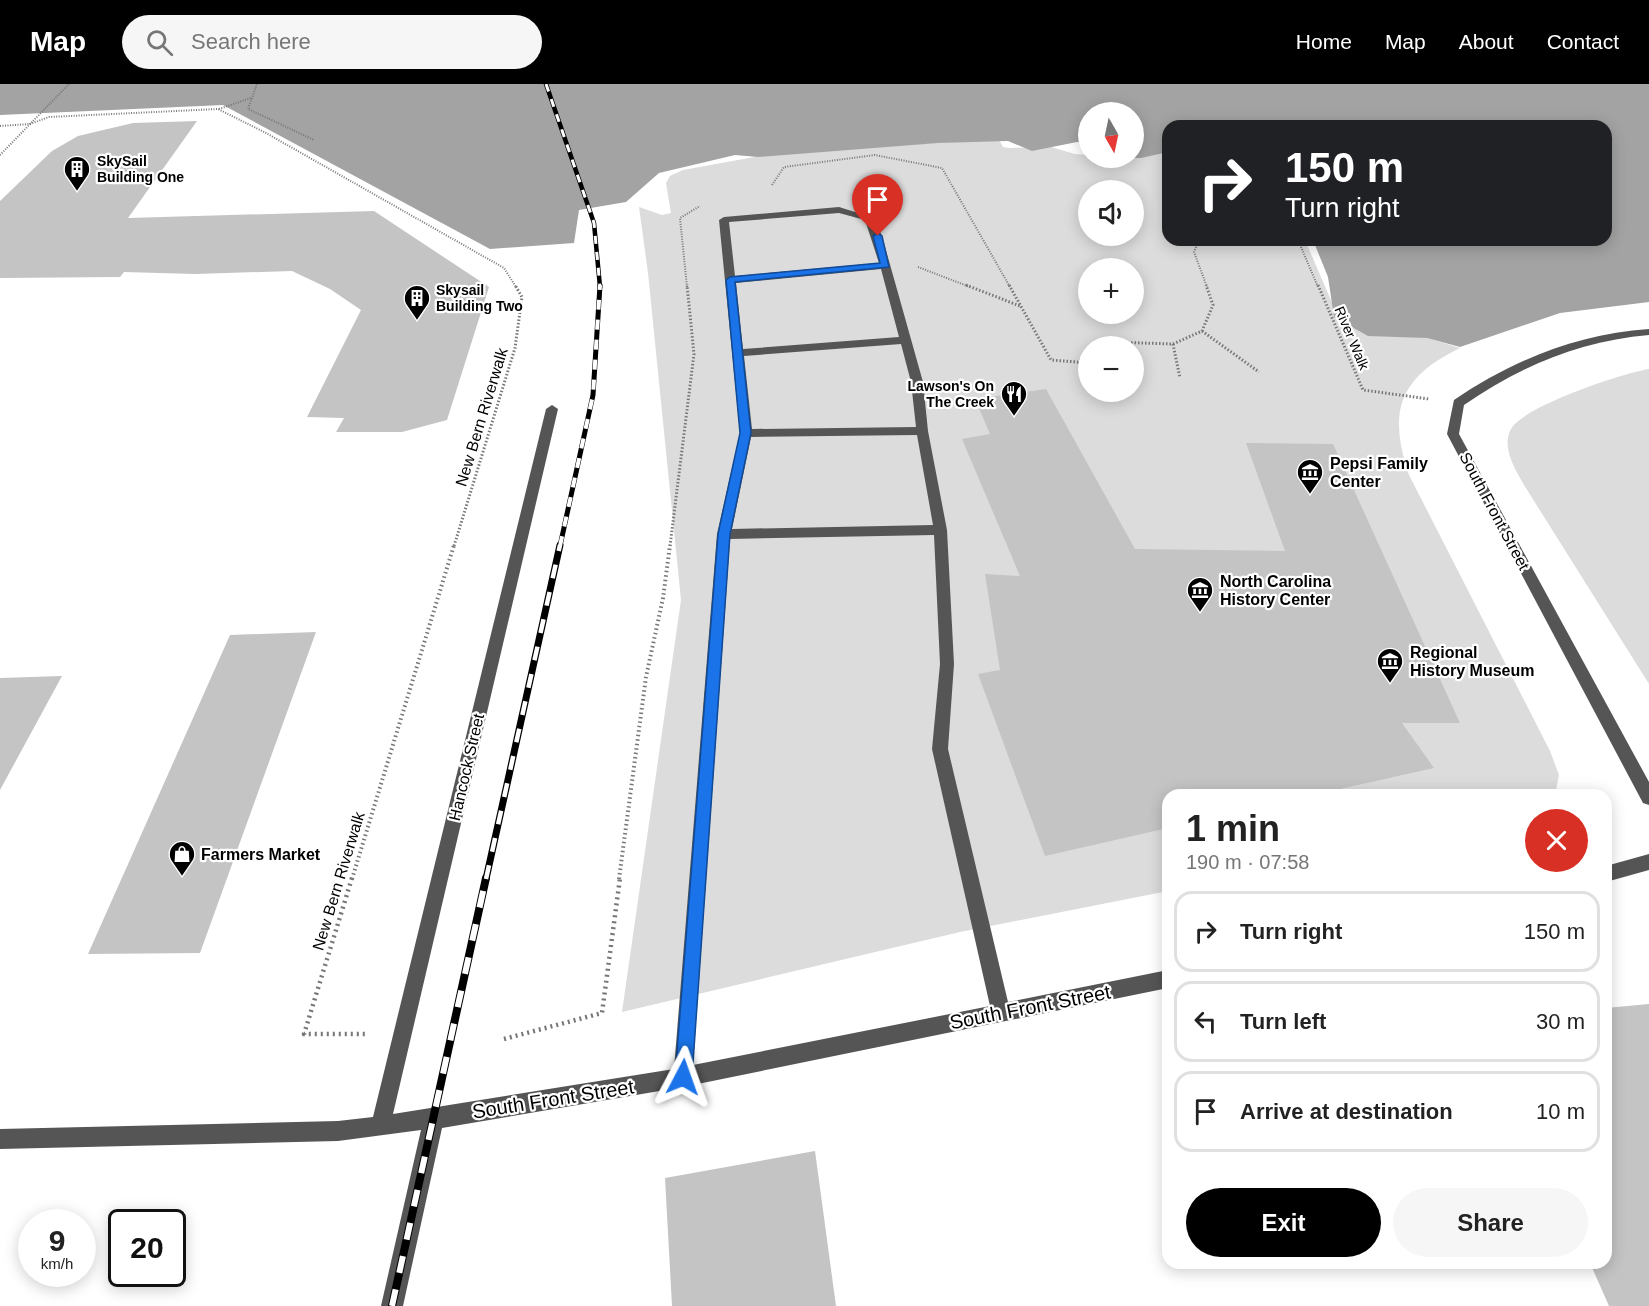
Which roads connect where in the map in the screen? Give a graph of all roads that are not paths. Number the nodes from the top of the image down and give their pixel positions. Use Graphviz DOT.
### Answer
graph roads {
  1 [pos="885,266"];
  2 [pos="730,280"];
  3 [pos="1649,332"];
  4 [pos="906,340"];
  5 [pos="738,353"];
  6 [pos="552,409"];
  7 [pos="922,431"];
  8 [pos="746,433"];
  9 [pos="940,530"];
  10 [pos="724,534"];
  11 [pos="1649,798"];
  12 [pos="1649,862"];
  13 [pos="1612,872"];
  14 [pos="1162,980"];
  15 [pos="1001,1012"];
  16 [pos="683,1077"];
  17 [pos="434,1119"];
  18 [pos="381,1125"];
  19 [pos="0,1139"];
  20 [pos="392,1306"];
  1 -- 2 [label="street"];
  1 -- 2 [label="street"];
  1 -- 4 [label="street"];
  2 -- 5 [label="street"];
  3 -- 11 [label="street, South Front Street"];
  4 -- 5 [label="street"];
  4 -- 7 [label="street"];
  5 -- 8 [label="street"];
  6 -- 18 [label="street, Hancock Street"];
  7 -- 8 [label="street"];
  7 -- 9 [label="street"];
  8 -- 10 [label="street"];
  9 -- 10 [label="street"];
  9 -- 15 [label="street"];
  10 -- 16 [label="street"];
  12 -- 13 [label="street"];
  14 -- 15 [label="street, South Front Street"];
  15 -- 16 [label="street, South Front Street"];
  16 -- 17 [label="street, South Front Street"];
  17 -- 18 [label="street, South Front Street"];
  17 -- 20 [label="street"];
  18 -- 19 [label="street, South Front Street"];
}
